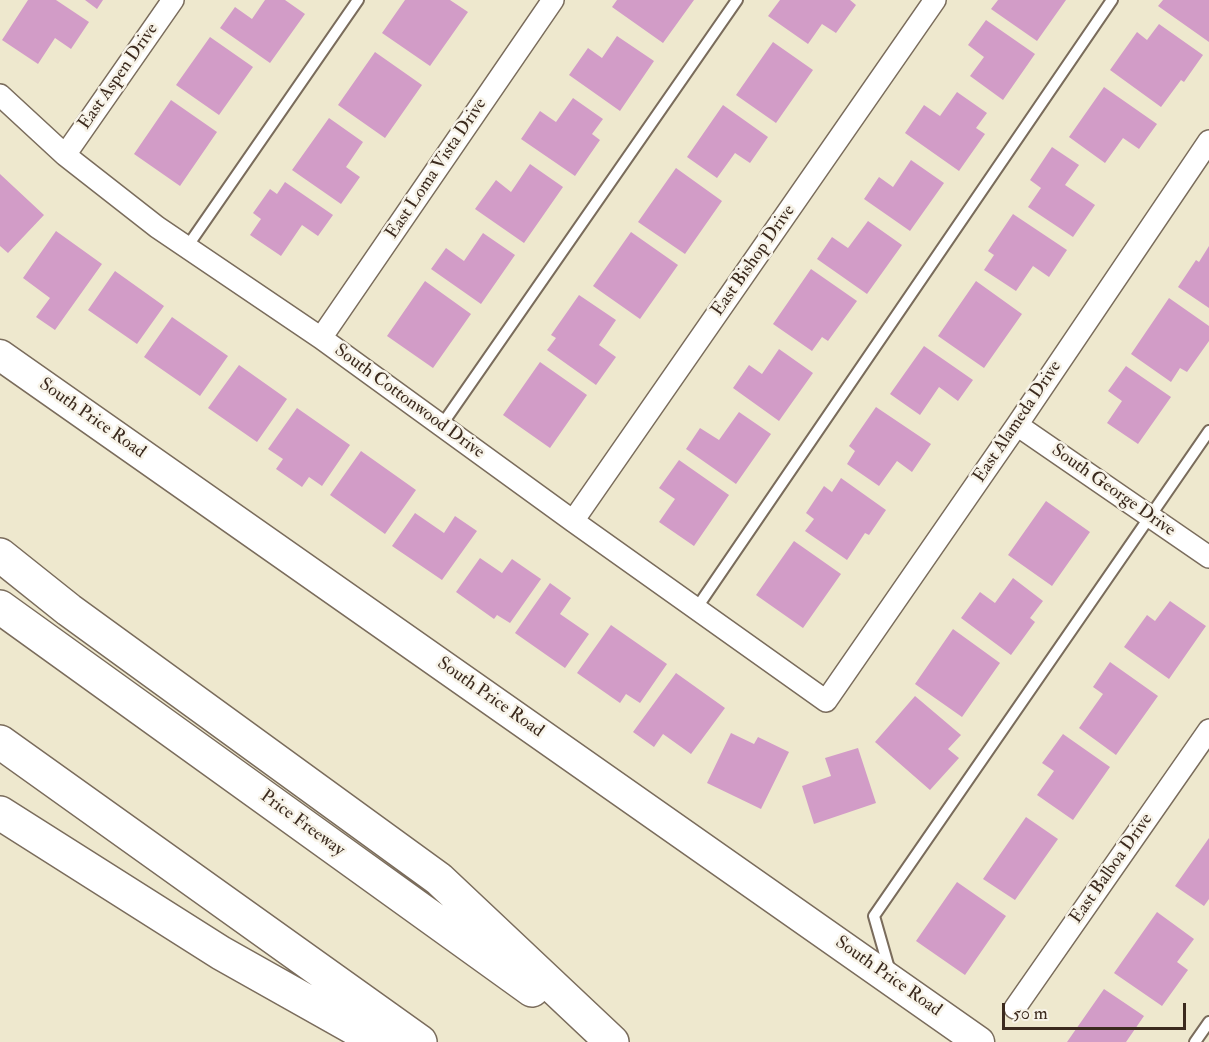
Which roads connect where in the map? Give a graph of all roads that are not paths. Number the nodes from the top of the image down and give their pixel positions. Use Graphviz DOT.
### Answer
graph roads {
  1 [pos="173,0"];
  2 [pos="358,0"];
  3 [pos="553,0"];
  4 [pos="737,0"];
  5 [pos="935,0"];
  6 [pos="1112,0"];
  7 [pos="0,95"];
  8 [pos="1209,141"];
  9 [pos="64,155"];
  10 [pos="187,247"];
  11 [pos="321,338"];
  12 [pos="0,355"];
  13 [pos="1017,425"];
  14 [pos="441,426"];
  15 [pos="1209,431"];
  16 [pos="1150,517"];
  17 [pos="573,521"];
  18 [pos="0,555"];
  19 [pos="1209,557"];
  20 [pos="0,607"];
  21 [pos="696,609"];
  22 [pos="826,701"];
  23 [pos="1209,730"];
  24 [pos="0,742"];
  25 [pos="0,813"];
  26 [pos="893,981"];
  27 [pos="1015,1008"];
  28 [pos="1209,1022"];
  29 [pos="379,1042"];
  30 [pos="420,1042"];
  31 [pos="604,1042"];
  32 [pos="612,1042"];
  33 [pos="979,1042"];
  34 [pos="1195,1042"];
  1 -- 9 [label="street, East Aspen Drive"];
  2 -- 10 [label="lane"];
  3 -- 11 [label="street, East Loma Vista Drive"];
  4 -- 14 [label="lane"];
  5 -- 17 [label="street, East Bishop Drive"];
  6 -- 21 [label="lane"];
  7 -- 9 [label="street, South Cottonwood Drive"];
  8 -- 13 [label="street, East Alameda Drive"];
  9 -- 10 [label="street, South Cottonwood Drive"];
  10 -- 11 [label="street, South Cottonwood Drive"];
  11 -- 14 [label="street, South Cottonwood Drive"];
  12 -- 26 [label="main road, South Price Road"];
  13 -- 16 [label="street, South George Drive"];
  13 -- 22 [label="street, East Alameda Drive"];
  14 -- 17 [label="street, South Cottonwood Drive"];
  15 -- 16 [label="lane"];
  16 -- 19 [label="street, South George Drive"];
  16 -- 26 [label="lane"];
  17 -- 21 [label="street, South Cottonwood Drive"];
  18 -- 32 [label="highway"];
  20 -- 31 [label="highway, Price Freeway"];
  21 -- 22 [label="street, South Cottonwood Drive"];
  23 -- 27 [label="street, East Balboa Drive"];
  24 -- 30 [label="highway"];
  25 -- 29 [label="highway"];
  26 -- 33 [label="main road, South Price Road"];
  28 -- 34 [label="lane"];
}
